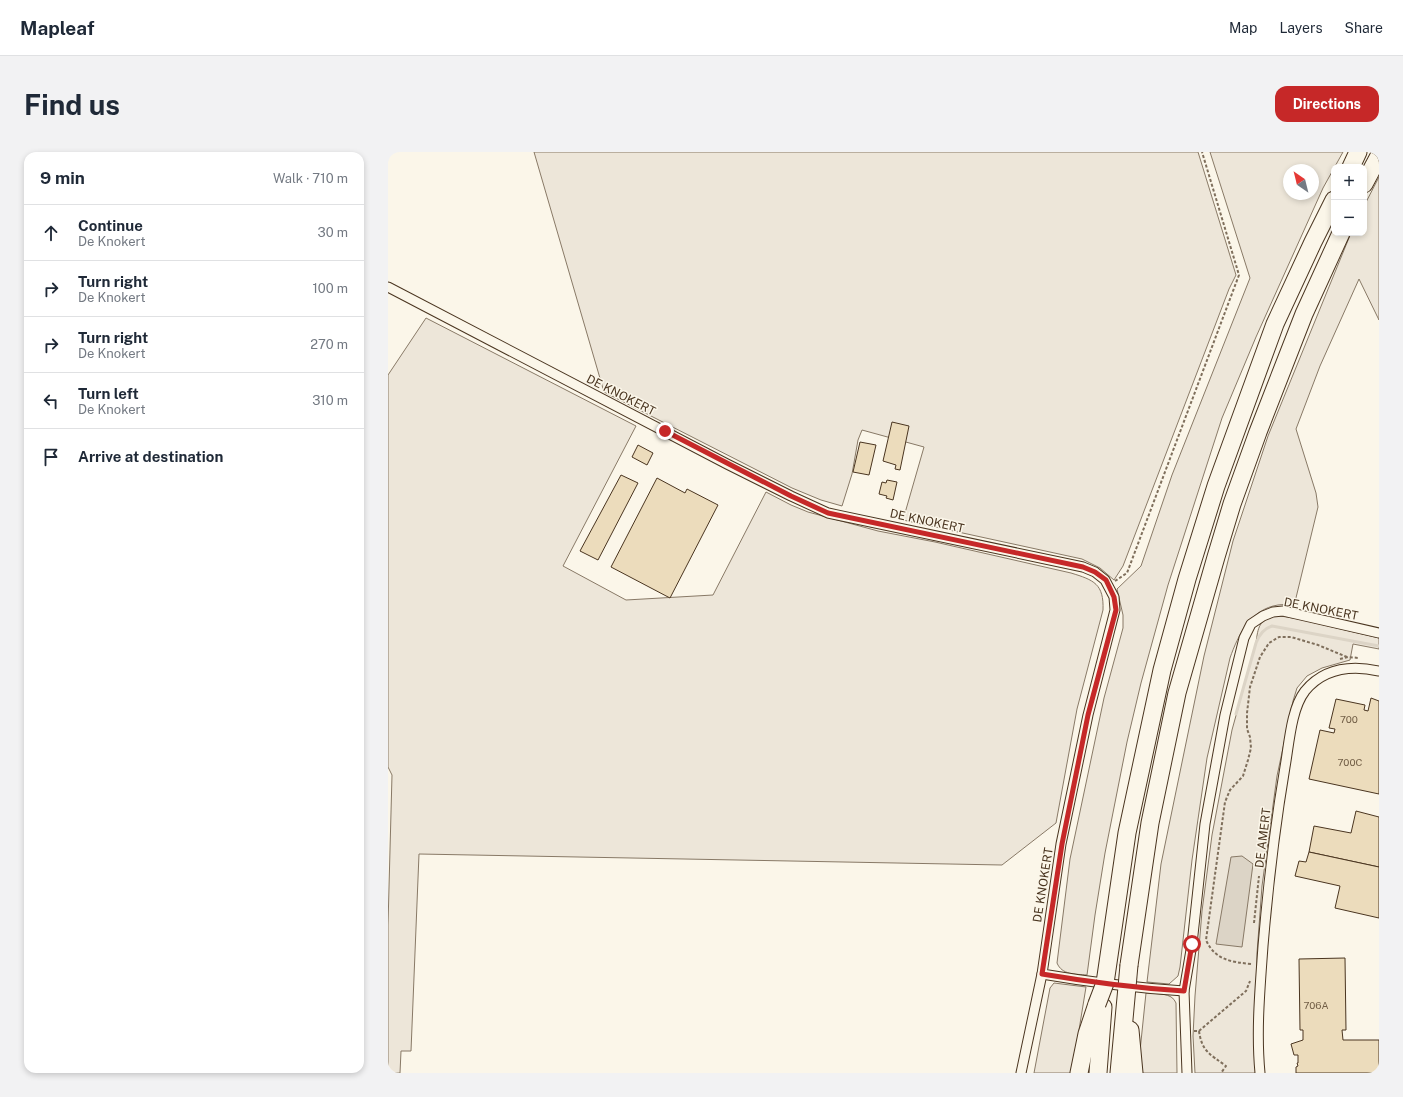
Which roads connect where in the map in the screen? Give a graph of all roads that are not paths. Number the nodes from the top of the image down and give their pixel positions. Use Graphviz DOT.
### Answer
graph roads {
  1 [pos="1358,152"];
  2 [pos="1379,156"];
  3 [pos="1352,164"];
  4 [pos="1367,178"];
  5 [pos="1331,206"];
  6 [pos="1340,236"];
  7 [pos="388,287"];
  8 [pos="1379,633"];
  9 [pos="1379,671"];
  10 [pos="1042,974"];
  11 [pos="1184,991"];
  12 [pos="1127,992"];
  13 [pos="1100,1005"];
  14 [pos="1021,1073"];
  15 [pos="1079,1073"];
  16 [pos="1098,1073"];
  17 [pos="1119,1073"];
  18 [pos="1134,1073"];
  19 [pos="1186,1073"];
  20 [pos="1260,1073"];
  1 -- 3 [label="highway"];
  2 -- 4 [label="highway"];
  5 -- 13 [label="highway"];
  6 -- 12 [label="highway, bridge"];
  7 -- 10 [label="street, DE KNOKERT"];
  8 -- 11 [label="street, DE KNOKERT"];
  9 -- 20 [label="street, DE AMERT"];
  10 -- 11 [label="street"];
  10 -- 14 [label="street, DE KNOKERT"];
  11 -- 19 [label="street, DE KNOKERT"];
  12 -- 17 [label="highway"];
  12 -- 18 [label="highway"];
  13 -- 15 [label="highway"];
  13 -- 16 [label="highway"];
}
